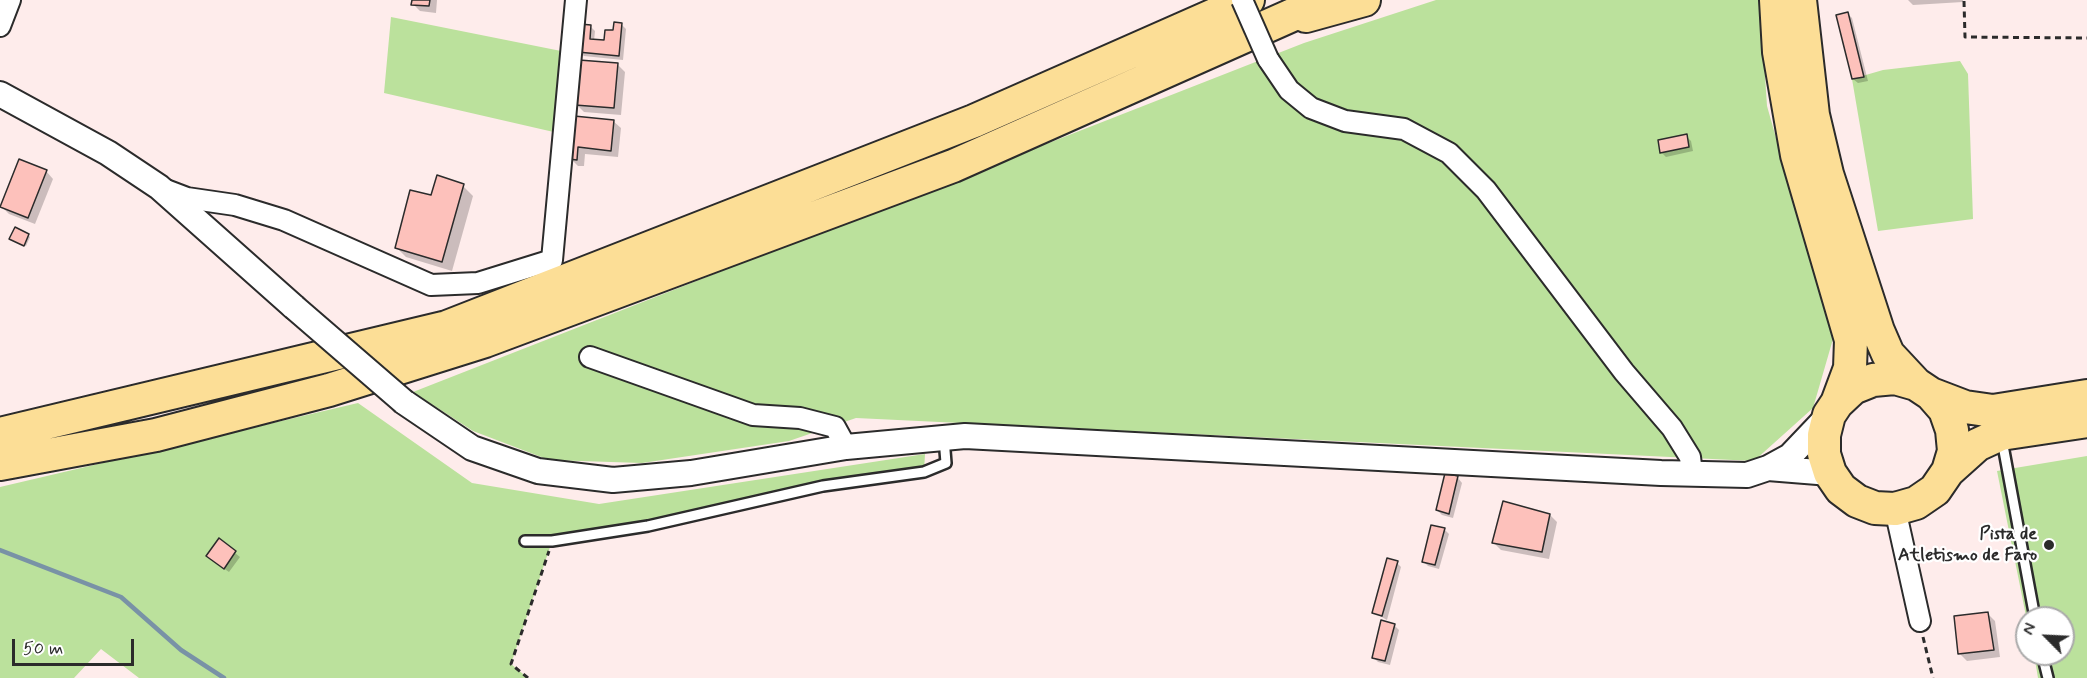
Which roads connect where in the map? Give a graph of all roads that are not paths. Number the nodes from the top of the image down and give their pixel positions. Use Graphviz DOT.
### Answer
graph roads {
  1 [pos="10,0"];
  2 [pos="576,0"];
  3 [pos="1242,0"];
  4 [pos="1248,0"];
  5 [pos="1326,0"];
  6 [pos="1364,0"];
  7 [pos="1776,0"];
  8 [pos="1800,0"];
  9 [pos="1276,24"];
  10 [pos="0,26"];
  11 [pos="0,94"];
  12 [pos="159,188"];
  13 [pos="236,205"];
  14 [pos="201,223"];
  15 [pos="590,357"];
  16 [pos="1923,389"];
  17 [pos="2087,396"];
  18 [pos="1833,409"];
  19 [pos="2087,421"];
  20 [pos="2001,434"];
  21 [pos="0,435"];
  22 [pos="944,438"];
  23 [pos="846,447"];
  24 [pos="0,464"];
  25 [pos="1768,468"];
  26 [pos="1948,471"];
  27 [pos="1830,473"];
  28 [pos="1692,474"];
  29 [pos="1895,509"];
  30 [pos="525,541"];
  31 [pos="2033,606"];
  32 [pos="1920,621"];
  1 -- 10 [label="street"];
  2 -- 13 [label="street"];
  3 -- 28 [label="street, bridge"];
  4 -- 21 [label="main road"];
  5 -- 9 [label="main road"];
  6 -- 9 [label="main road"];
  7 -- 18 [label="main road"];
  8 -- 16 [label="main road"];
  9 -- 24 [label="main road"];
  11 -- 12 [label="street"];
  12 -- 13 [label="street"];
  12 -- 14 [label="street"];
  13 -- 14 [label="street"];
  14 -- 23 [label="street, bridge"];
  15 -- 23 [label="street"];
  16 -- 17 [label="main road"];
  16 -- 18 [label="main road"];
  16 -- 26 [label="main road"];
  18 -- 25 [label="street"];
  18 -- 27 [label="main road"];
  19 -- 20 [label="main road"];
  20 -- 26 [label="main road"];
  20 -- 31 [label="lane"];
  22 -- 23 [label="street"];
  22 -- 28 [label="street"];
  22 -- 30 [label="lane"];
  25 -- 27 [label="street"];
  25 -- 28 [label="street"];
  26 -- 29 [label="main road"];
  27 -- 29 [label="main road"];
  29 -- 32 [label="street"];
}
